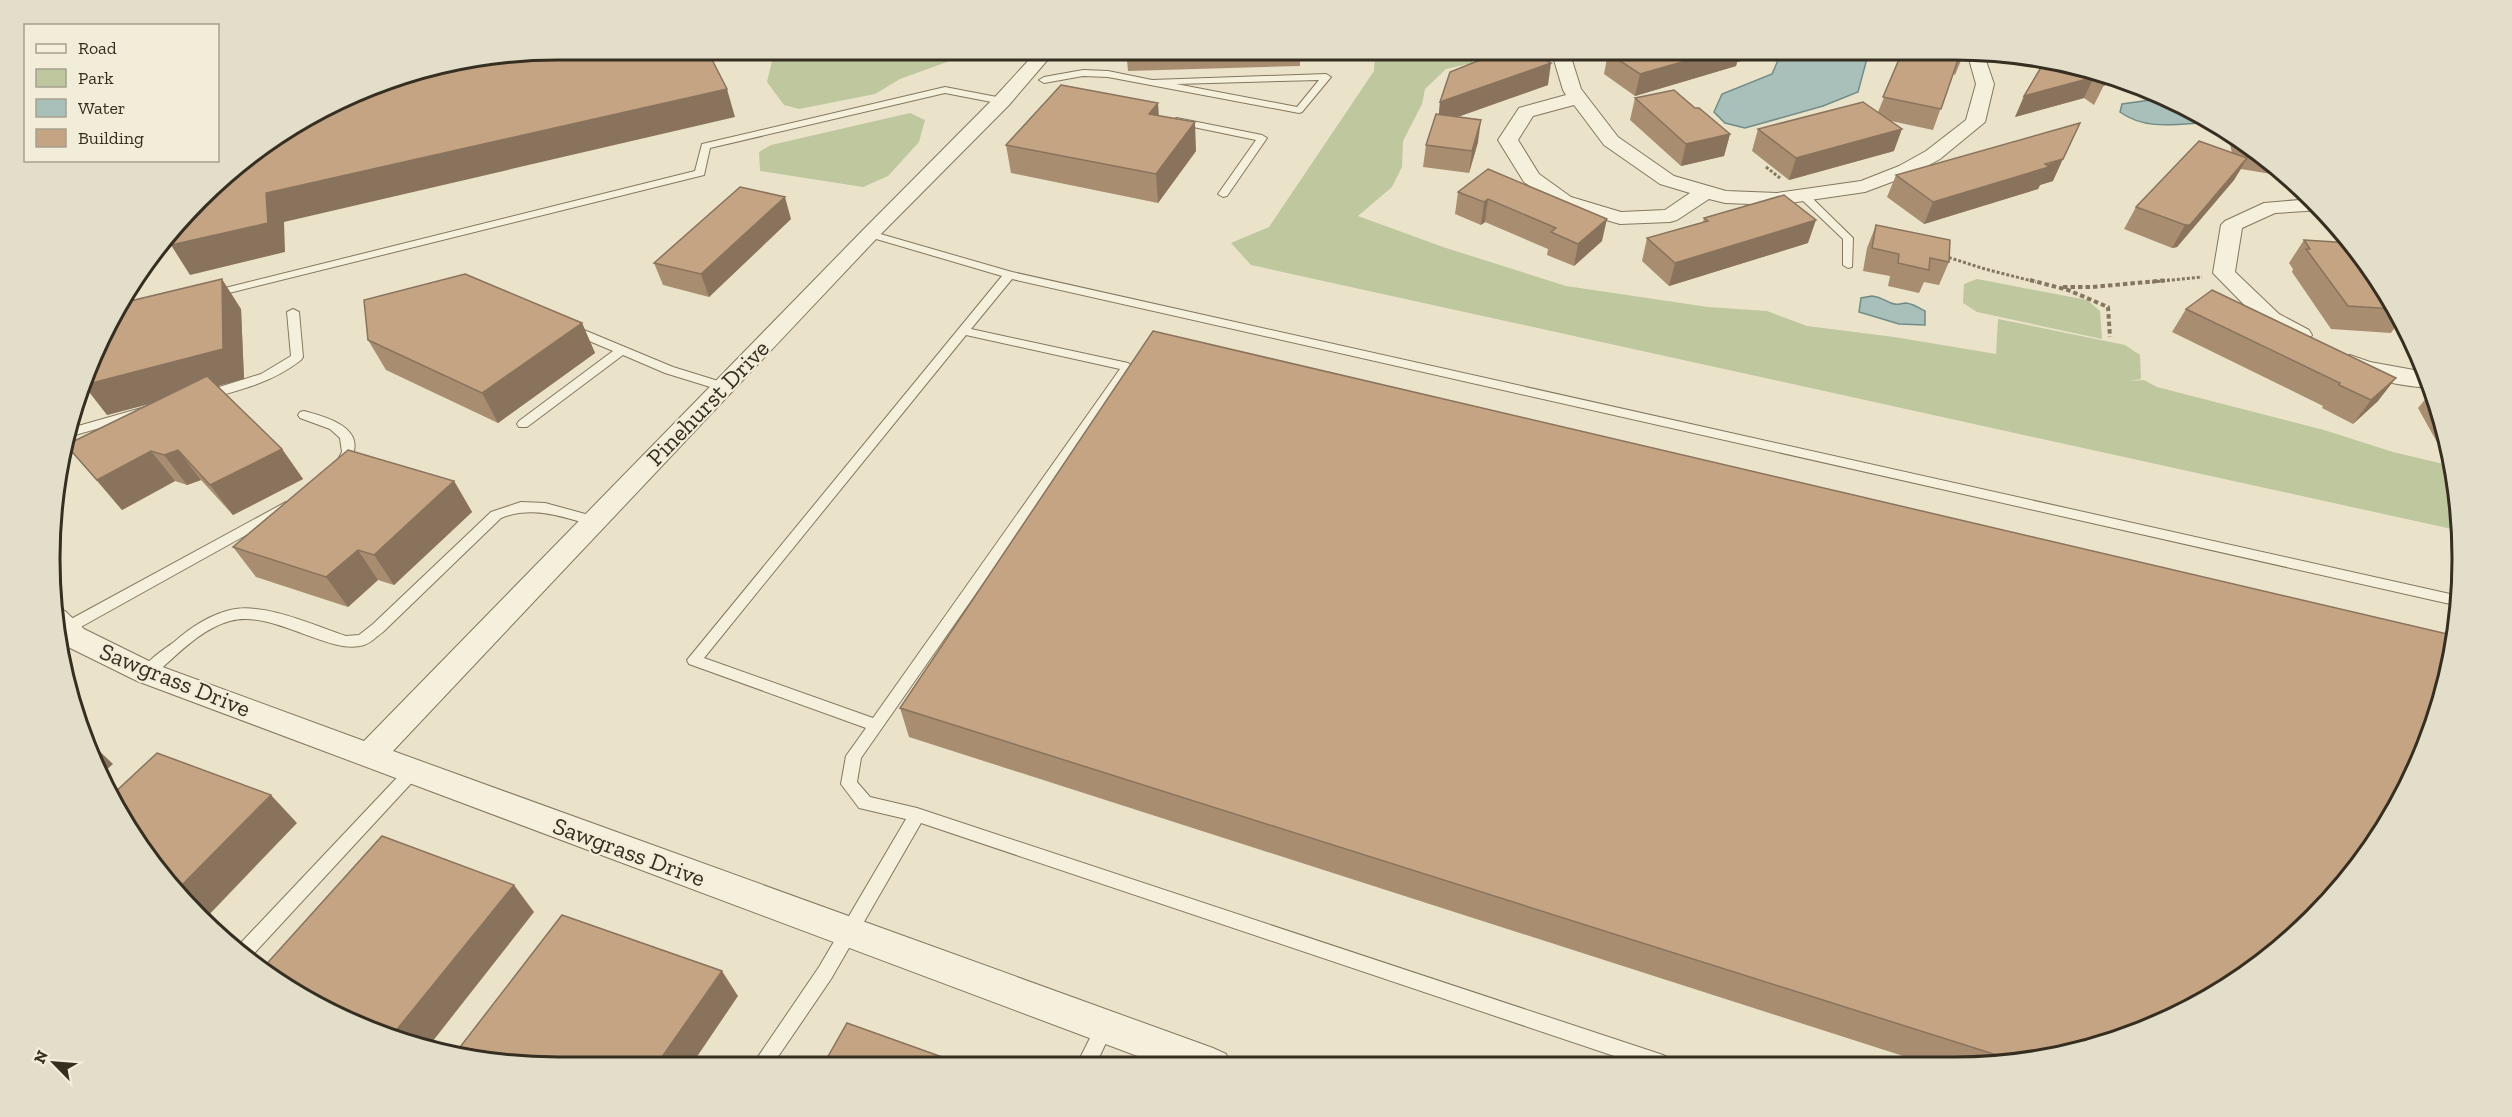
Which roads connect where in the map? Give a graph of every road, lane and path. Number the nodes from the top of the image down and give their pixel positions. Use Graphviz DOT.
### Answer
graph roads {
  1 [pos="1045,60"];
  2 [pos="1563,60"];
  3 [pos="1980,61"];
  4 [pos="1041,81"];
  5 [pos="1153,82"];
  6 [pos="1578,98"];
  7 [pos="1002,101"];
  8 [pos="1168,120"];
  9 [pos="1706,191"];
  10 [pos="1223,194"];
  11 [pos="1804,196"];
  12 [pos="2305,205"];
  13 [pos="870,234"];
  14 [pos="1936,253"];
  15 [pos="1848,265"];
  16 [pos="1009,275"];
  17 [pos="2203,277"];
  18 [pos="2059,287"];
  19 [pos="205,296"];
  20 [pos="293,312"];
  21 [pos="566,327"];
  22 [pos="963,331"];
  23 [pos="2110,337"];
  24 [pos="621,351"];
  25 [pos="2418,378"];
  26 [pos="724,387"];
  27 [pos="200,397"];
  28 [pos="153,408"];
  29 [pos="304,415"];
  30 [pos="522,424"];
  31 [pos="77,431"];
  32 [pos="330,477"];
  33 [pos="296,501"];
  34 [pos="595,521"];
  35 [pos="2450,599"];
  36 [pos="65,632"];
  37 [pos="66,634"];
  38 [pos="147,673"];
  39 [pos="876,725"];
  40 [pos="369,756"];
  41 [pos="413,771"];
  42 [pos="917,815"];
  43 [pos="847,933"];
  44 [pos="248,948"];
  45 [pos="1105,1026"];
  46 [pos="767,1057"];
  47 [pos="1090,1057"];
  48 [pos="1189,1057"];
  49 [pos="1642,1057"];
  1 -- 4 [label="street, Pinehurst Drive"];
  2 -- 6 [label="street"];
  3 -- 11 [label="street"];
  4 -- 5 [label="lane"];
  4 -- 7 [label="street, Pinehurst Drive"];
  5 -- 5 [label="lane"];
  6 -- 9 [label="street"];
  6 -- 9 [label="street"];
  7 -- 13 [label="street, Pinehurst Drive"];
  7 -- 19 [label="lane"];
  8 -- 10 [label="lane"];
  9 -- 11 [label="street"];
  11 -- 15 [label="lane"];
  12 -- 25 [label="street"];
  13 -- 16 [label="lane"];
  13 -- 26 [label="street, Pinehurst Drive"];
  14 -- 18 [label="path"];
  16 -- 22 [label="lane"];
  16 -- 35 [label="lane"];
  17 -- 18 [label="path"];
  18 -- 23 [label="path"];
  20 -- 27 [label="lane"];
  21 -- 24 [label="lane"];
  22 -- 39 [label="lane"];
  22 -- 39 [label="lane"];
  24 -- 26 [label="lane"];
  24 -- 30 [label="lane"];
  26 -- 34 [label="street, Pinehurst Drive"];
  28 -- 31 [label="lane"];
  29 -- 32 [label="lane"];
  33 -- 36 [label="lane"];
  34 -- 38 [label="lane"];
  34 -- 40 [label="street, Pinehurst Drive"];
  37 -- 38 [label="street, Sawgrass Drive"];
  38 -- 40 [label="street, Sawgrass Drive"];
  39 -- 42 [label="lane"];
  40 -- 41 [label="street, Sawgrass Drive"];
  41 -- 43 [label="street, Sawgrass Drive"];
  41 -- 44 [label="lane"];
  42 -- 43 [label="lane"];
  42 -- 49 [label="lane"];
  43 -- 45 [label="street, Sawgrass Drive"];
  43 -- 46 [label="lane"];
  45 -- 47 [label="lane"];
  45 -- 48 [label="street, Sawgrass Drive"];
}
